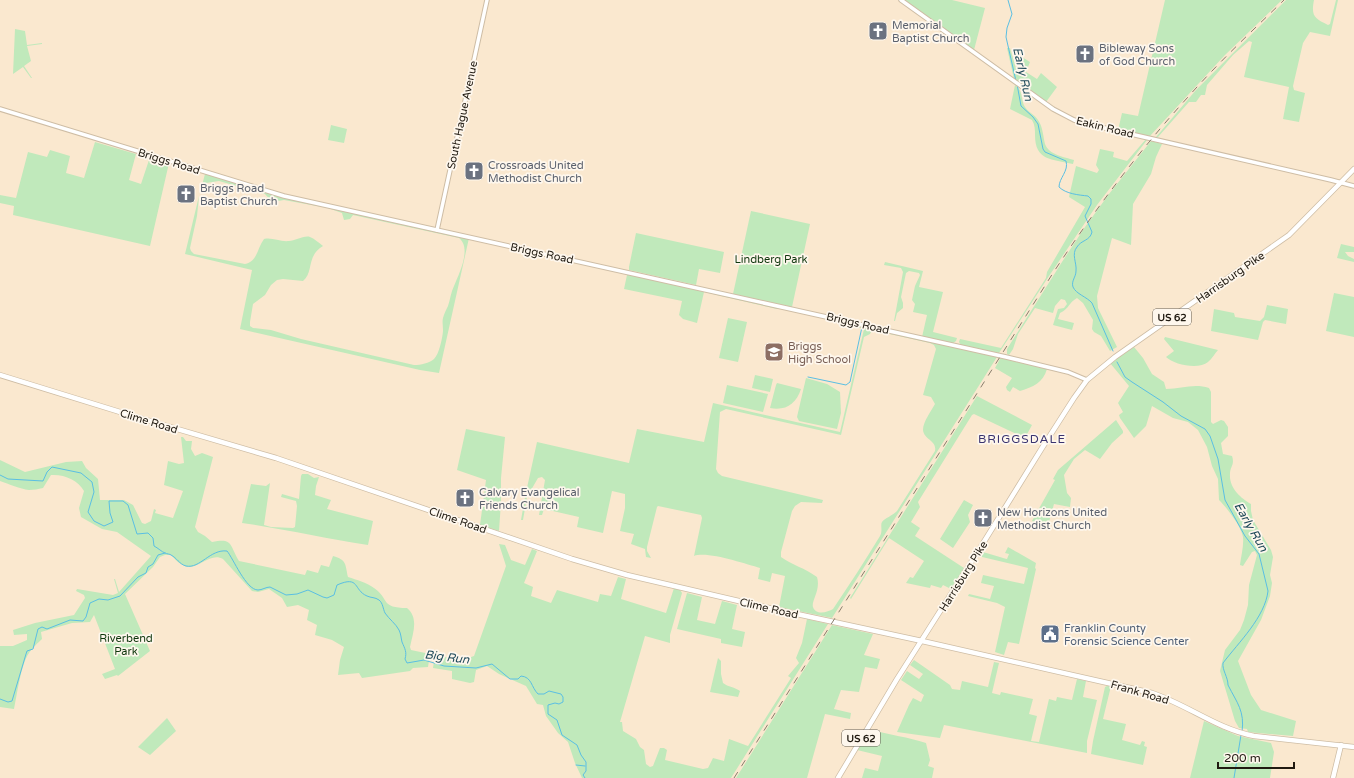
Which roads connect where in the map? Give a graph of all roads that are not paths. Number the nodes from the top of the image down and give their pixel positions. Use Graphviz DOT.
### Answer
graph roads {
  1 [pos="487,0"];
  2 [pos="901,0"];
  3 [pos="0,109"];
  4 [pos="1354,169"];
  5 [pos="1341,183"];
  6 [pos="1354,186"];
  7 [pos="437,230"];
  8 [pos="0,375"];
  9 [pos="1087,380"];
  10 [pos="922,641"];
  11 [pos="1341,745"];
  12 [pos="1354,747"];
  13 [pos="838,778"];
  14 [pos="1333,778"];
  1 -- 7 [label="street, South Hague Avenue"];
  2 -- 5 [label="street, Eakin Road"];
  3 -- 7 [label="street, Briggs Road"];
  4 -- 5 [label="main road, Harrisburg Pike / US 62"];
  5 -- 6 [label="street, Eakin Road"];
  5 -- 9 [label="main road, Harrisburg Pike / US 62"];
  7 -- 9 [label="street, Briggs Road"];
  8 -- 10 [label="main road, Clime Road"];
  9 -- 10 [label="main road, Harrisburg Pike / US 62"];
  10 -- 11 [label="main road, Frank Road"];
  10 -- 13 [label="main road, Harrisburg Pike / US 62"];
  11 -- 12 [label="main road, Frank Road"];
  11 -- 14 [label="main road"];
}
